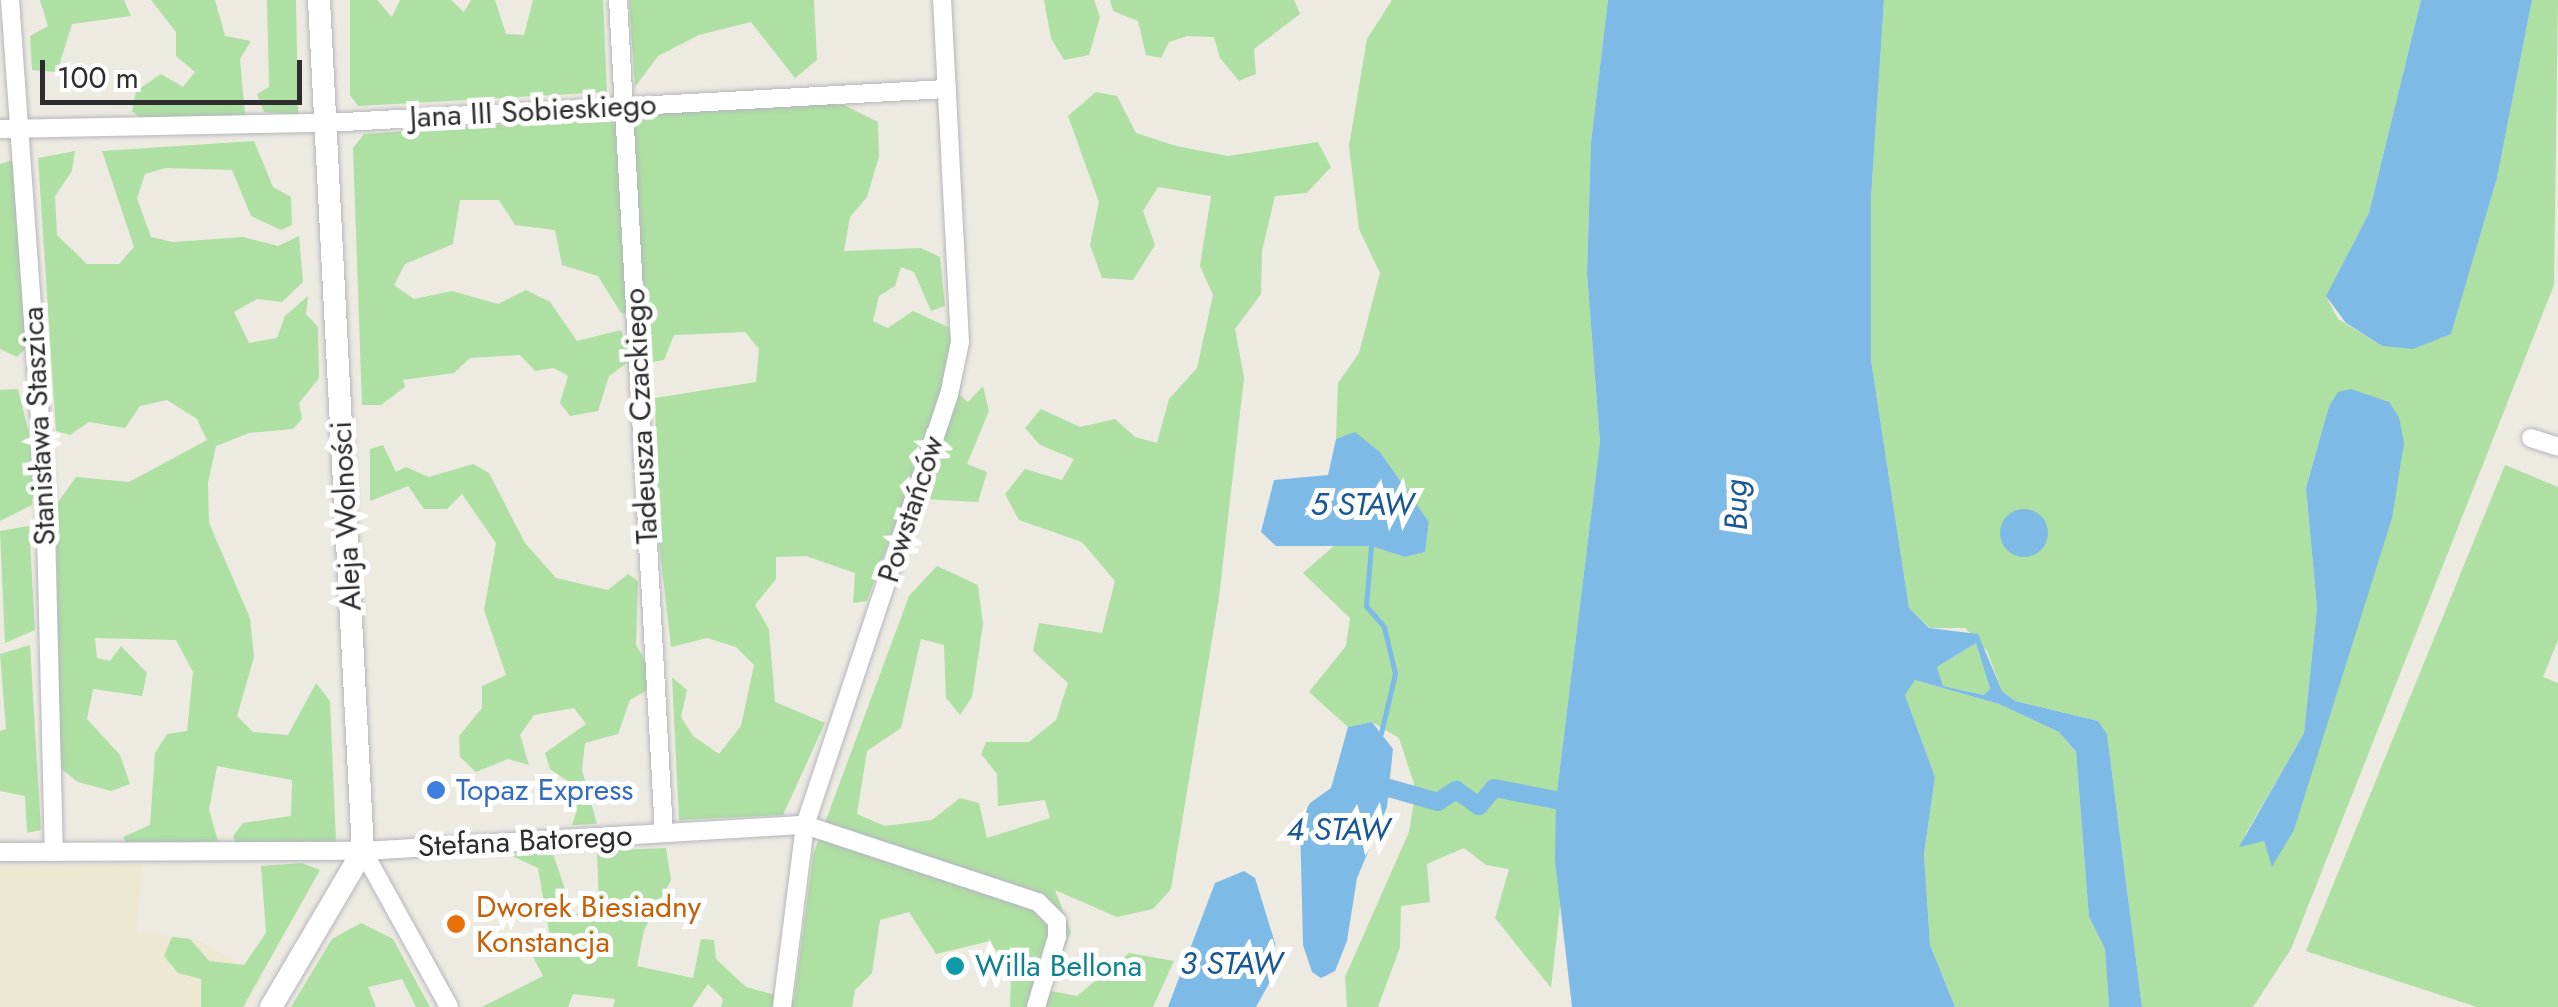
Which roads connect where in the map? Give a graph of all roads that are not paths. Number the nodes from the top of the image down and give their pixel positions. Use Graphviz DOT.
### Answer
graph roads {
  1 [pos="10,0"];
  2 [pos="319,0"];
  3 [pos="618,0"];
  4 [pos="942,0"];
  5 [pos="946,89"];
  6 [pos="624,105"];
  7 [pos="326,123"];
  8 [pos="9,128"];
  9 [pos="2531,438"];
  10 [pos="2558,447"];
  11 [pos="805,825"];
  12 [pos="664,832"];
  13 [pos="363,850"];
  14 [pos="0,852"];
  15 [pos="54,852"];
  16 [pos="271,1007"];
  17 [pos="449,1007"];
  18 [pos="782,1007"];
  19 [pos="1036,1007"];
  1 -- 8 [label="street, Stanisława Staszica"];
  2 -- 7 [label="street, Aleja Wolności"];
  3 -- 6 [label="street, Tadeusza Czackiego"];
  4 -- 5 [label="street, Powstańców"];
  5 -- 6 [label="street, Jana III Sobieskiego"];
  5 -- 11 [label="street, Powstańców"];
  6 -- 7 [label="street, Jana III Sobieskiego"];
  6 -- 12 [label="street, Tadeusza Czackiego"];
  7 -- 8 [label="street, Jana III Sobieskiego"];
  7 -- 13 [label="street, Aleja Wolności"];
  8 -- 15 [label="street, Stanisława Staszica"];
  9 -- 10 [label="street"];
  11 -- 12 [label="street, Stefana Batorego"];
  11 -- 18 [label="street, Powstańców"];
  11 -- 19 [label="street, Stefana Batorego"];
  12 -- 13 [label="street, Stefana Batorego"];
  13 -- 15 [label="street, Stefana Batorego"];
  13 -- 16 [label="street"];
  13 -- 17 [label="street"];
  14 -- 15 [label="street, Stefana Batorego"];
}
